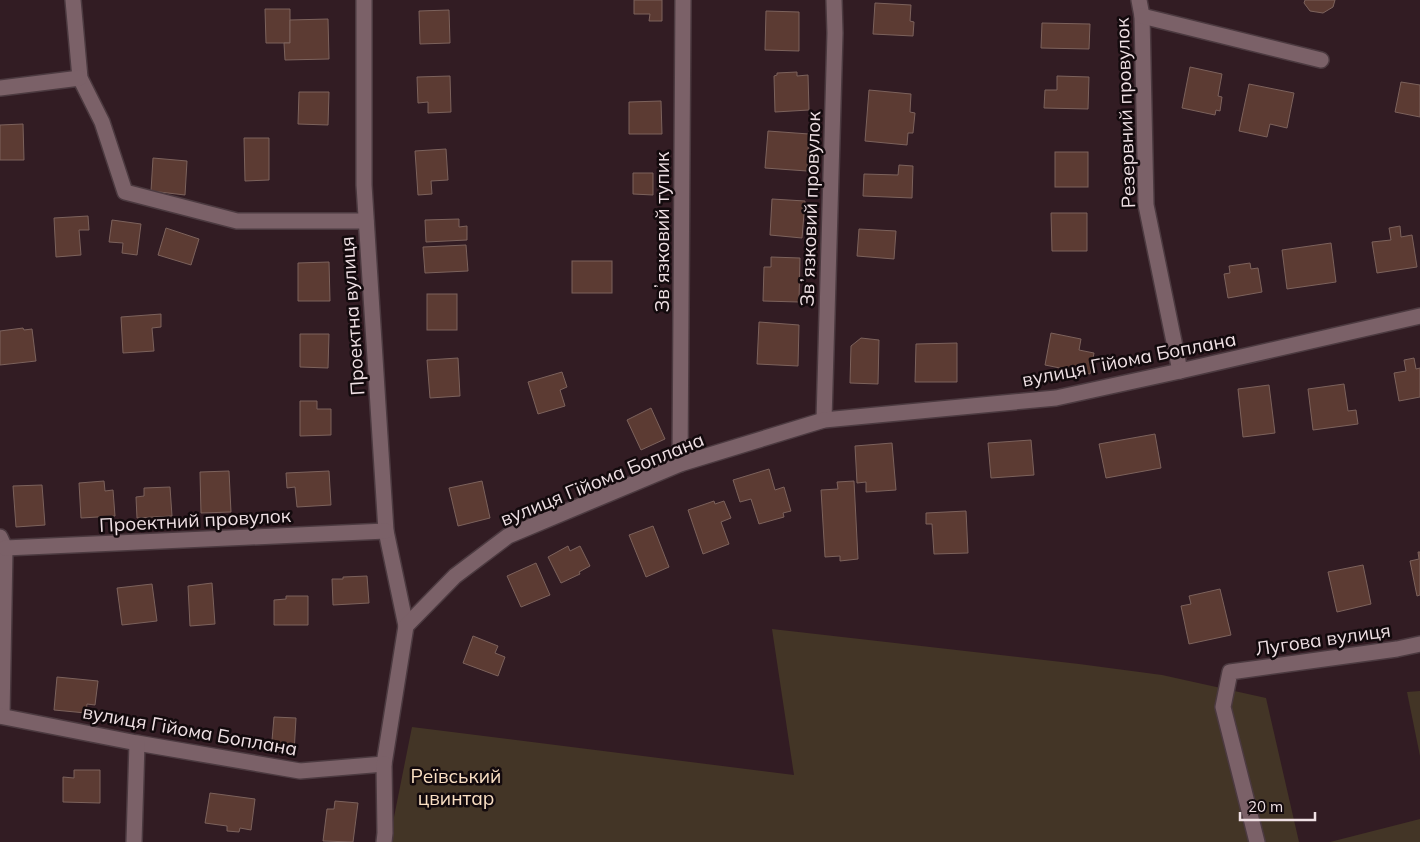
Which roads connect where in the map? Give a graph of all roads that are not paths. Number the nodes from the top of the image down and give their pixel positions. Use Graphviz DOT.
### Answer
graph roads {
  1 [pos="73,0"];
  2 [pos="364,0"];
  3 [pos="683,0"];
  4 [pos="834,0"];
  5 [pos="1140,0"];
  6 [pos="1142,16"];
  7 [pos="1320,60"];
  8 [pos="80,78"];
  9 [pos="0,88"];
  10 [pos="366,221"];
  11 [pos="1420,316"];
  12 [pos="1180,371"];
  13 [pos="824,420"];
  14 [pos="680,464"];
  15 [pos="386,531"];
  16 [pos="3,543"];
  17 [pos="406,626"];
  18 [pos="1420,644"];
  19 [pos="1,716"];
  20 [pos="136,742"];
  21 [pos="384,764"];
  22 [pos="134,842"];
  23 [pos="384,842"];
  24 [pos="1257,842"];
  1 -- 8 [label="street"];
  2 -- 10 [label="street, Проектна вулиця"];
  3 -- 14 [label="street, Звʼязковий тупик"];
  4 -- 13 [label="street, Звʼязковий провулок"];
  5 -- 6 [label="street, Резервний провулок"];
  6 -- 7 [label="street"];
  6 -- 12 [label="street, Резервний провулок"];
  8 -- 9 [label="street"];
  8 -- 10 [label="street"];
  10 -- 15 [label="street, Проектна вулиця"];
  11 -- 12 [label="street, вулиця Гійома Боплана"];
  12 -- 13 [label="street, вулиця Гійома Боплана"];
  13 -- 14 [label="street, вулиця Гійома Боплана"];
  14 -- 17 [label="street, вулиця Гійома Боплана"];
  15 -- 16 [label="street, Проектний провулок"];
  15 -- 17 [label="street, Проектна вулиця"];
  16 -- 19 [label="street"];
  17 -- 21 [label="street"];
  18 -- 24 [label="street, Лугова вулиця"];
  19 -- 20 [label="street, вулиця Гійома Боплана"];
  20 -- 21 [label="street, вулиця Гійома Боплана"];
  20 -- 22 [label="street"];
  21 -- 23 [label="street"];
}
